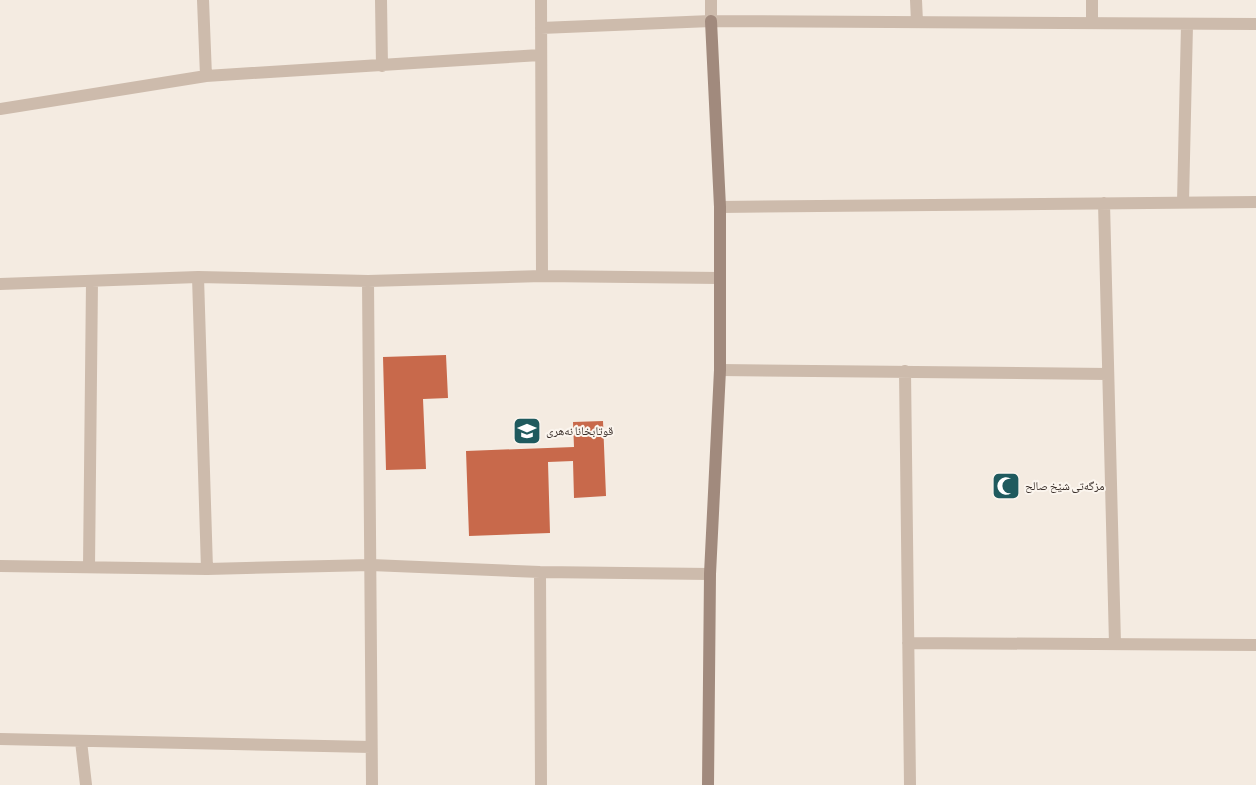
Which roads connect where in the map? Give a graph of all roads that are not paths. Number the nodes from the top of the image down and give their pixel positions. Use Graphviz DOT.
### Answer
graph roads {
  1 [pos="202,0"];
  2 [pos="381,0"];
  3 [pos="541,0"];
  4 [pos="710,0"];
  5 [pos="916,0"];
  6 [pos="1092,0"];
  7 [pos="711,21"];
  8 [pos="917,22"];
  9 [pos="1092,23"];
  10 [pos="1256,24"];
  11 [pos="1187,25"];
  12 [pos="541,28"];
  13 [pos="540,55"];
  14 [pos="382,66"];
  15 [pos="206,76"];
  16 [pos="0,109"];
  17 [pos="1183,202"];
  18 [pos="1256,202"];
  19 [pos="1104,203"];
  20 [pos="720,207"];
  21 [pos="542,276"];
  22 [pos="198,277"];
  23 [pos="719,278"];
  24 [pos="92,281"];
  25 [pos="368,282"];
  26 [pos="0,284"];
  27 [pos="720,370"];
  28 [pos="905,371"];
  29 [pos="1108,374"];
  30 [pos="371,565"];
  31 [pos="0,566"];
  32 [pos="89,568"];
  33 [pos="207,569"];
  34 [pos="540,572"];
  35 [pos="710,574"];
  36 [pos="908,643"];
  37 [pos="1115,644"];
  38 [pos="1256,645"];
  39 [pos="0,739"];
  40 [pos="81,742"];
  41 [pos="371,747"];
  42 [pos="86,785"];
  43 [pos="372,785"];
  44 [pos="541,785"];
  45 [pos="708,785"];
  46 [pos="910,785"];
  1 -- 15 [label="street"];
  2 -- 14 [label="street"];
  3 -- 12 [label="street"];
  4 -- 7 [label="street"];
  5 -- 8 [label="street"];
  6 -- 9 [label="street"];
  7 -- 8 [label="street"];
  7 -- 12 [label="street"];
  7 -- 20 [label="street"];
  8 -- 9 [label="street"];
  9 -- 11 [label="street"];
  10 -- 11 [label="street"];
  11 -- 17 [label="street"];
  12 -- 13 [label="street"];
  13 -- 14 [label="street"];
  13 -- 21 [label="street"];
  14 -- 15 [label="street"];
  15 -- 16 [label="street"];
  17 -- 18 [label="street"];
  17 -- 19 [label="street"];
  19 -- 20 [label="street"];
  19 -- 29 [label="street"];
  20 -- 23 [label="street"];
  21 -- 23 [label="street"];
  21 -- 25 [label="street"];
  22 -- 24 [label="street"];
  22 -- 25 [label="street"];
  22 -- 33 [label="street"];
  23 -- 27 [label="street"];
  24 -- 26 [label="street"];
  24 -- 32 [label="street"];
  25 -- 30 [label="street"];
  27 -- 28 [label="street"];
  27 -- 35 [label="street"];
  28 -- 29 [label="street"];
  28 -- 36 [label="street"];
  29 -- 37 [label="street"];
  30 -- 33 [label="street"];
  30 -- 34 [label="street"];
  30 -- 41 [label="street"];
  31 -- 32 [label="street"];
  32 -- 33 [label="street"];
  34 -- 35 [label="street"];
  34 -- 44 [label="street"];
  35 -- 45 [label="street"];
  36 -- 37 [label="street"];
  36 -- 46 [label="street"];
  37 -- 38 [label="street"];
  39 -- 40 [label="street"];
  40 -- 41 [label="street"];
  40 -- 42 [label="street"];
  41 -- 43 [label="street"];
}
